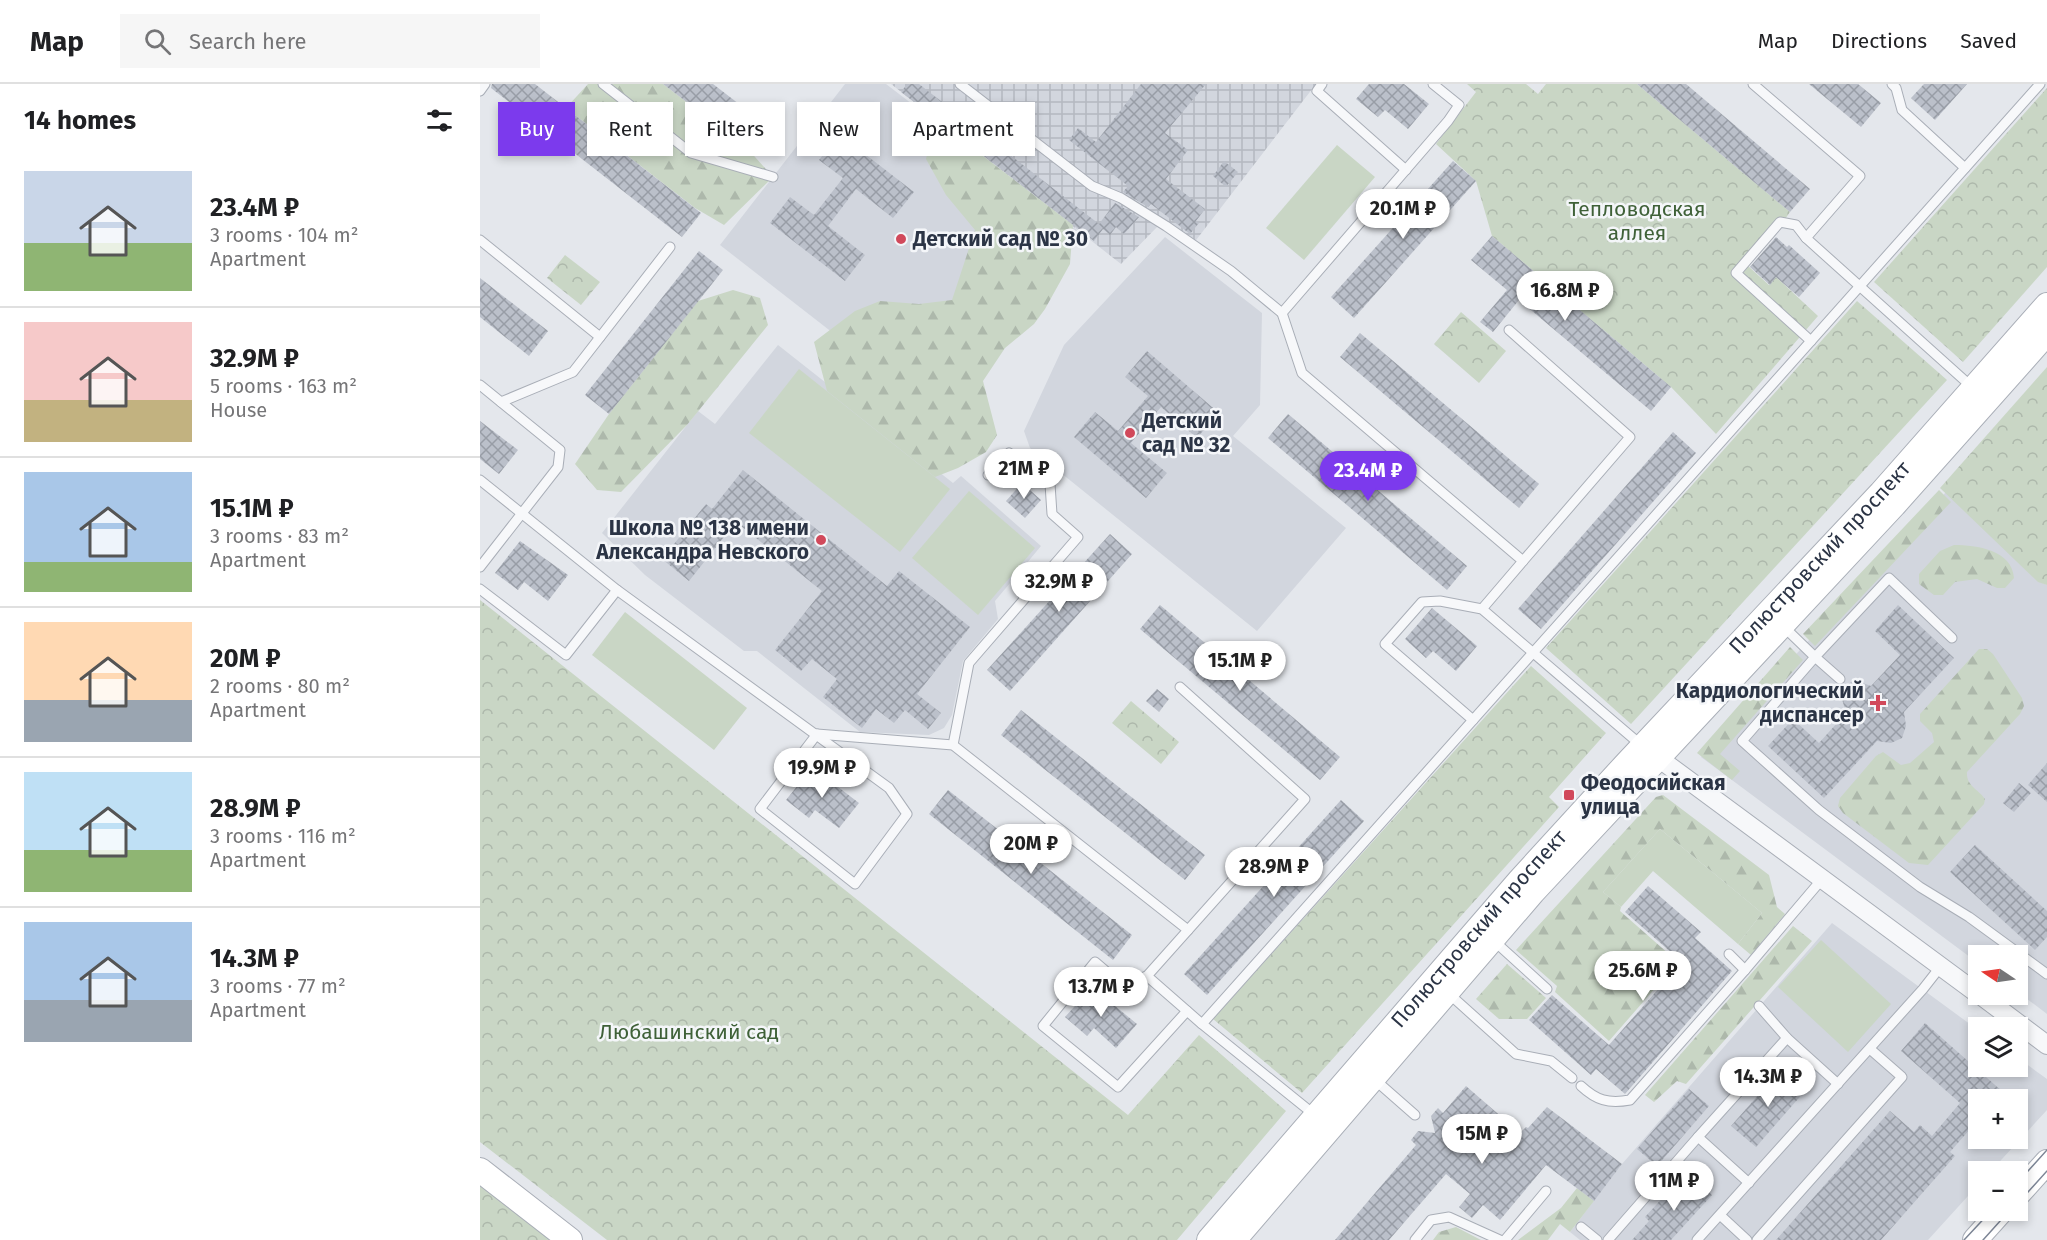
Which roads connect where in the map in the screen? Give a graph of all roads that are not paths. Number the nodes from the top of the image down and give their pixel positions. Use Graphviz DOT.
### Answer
graph roads {
  1 [pos="485,84"];
  2 [pos="603,84"];
  3 [pos="960,84"];
  4 [pos="1322,84"];
  5 [pos="1433,84"];
  6 [pos="1752,84"];
  7 [pos="1892,84"];
  8 [pos="2040,84"];
  9 [pos="480,91"];
  10 [pos="1965,168"];
  11 [pos="1406,170"];
  12 [pos="773,177"];
  13 [pos="1806,238"];
  14 [pos="480,240"];
  15 [pos="670,247"];
  16 [pos="1859,288"];
  17 [pos="2047,305"];
  18 [pos="1282,313"];
  19 [pos="1509,330"];
  20 [pos="2047,333"];
  21 [pos="600,337"];
  22 [pos="1811,341"];
  23 [pos="480,385"];
  24 [pos="1980,395"];
  25 [pos="501,402"];
  26 [pos="988,475"];
  27 [pos="480,480"];
  28 [pos="521,513"];
  29 [pos="1523,561"];
  30 [pos="480,567"];
  31 [pos="480,589"];
  32 [pos="617,590"];
  33 [pos="1482,609"];
  34 [pos="1775,619"];
  35 [pos="1952,638"];
  36 [pos="1533,653"];
  37 [pos="1815,657"];
  38 [pos="1840,678"];
  39 [pos="1180,687"];
  40 [pos="1473,720"];
  41 [pos="817,734"];
  42 [pos="953,745"];
  43 [pos="1650,752"];
  44 [pos="1823,878"];
  45 [pos="1188,930"];
  46 [pos="1486,933"];
  47 [pos="1729,954"];
  48 [pos="1941,966"];
  49 [pos="1745,970"];
  50 [pos="2047,974"];
  51 [pos="1147,976"];
  52 [pos="1440,986"];
  53 [pos="1968,986"];
  54 [pos="1547,989"];
  55 [pos="1994,1005"];
  56 [pos="1759,1006"];
  57 [pos="1186,1011"];
  58 [pos="1202,1024"];
  59 [pos="1786,1038"];
  60 [pos="2047,1045"];
  61 [pos="1870,1049"];
  62 [pos="1366,1072"];
  63 [pos="1572,1078"];
  64 [pos="1838,1084"];
  65 [pos="1581,1086"];
  66 [pos="1415,1115"];
  67 [pos="1323,1122"];
  68 [pos="1698,1137"];
  69 [pos="2047,1162"];
  70 [pos="480,1170"];
  71 [pos="1749,1183"];
  72 [pos="2028,1183"];
  73 [pos="1546,1191"];
  74 [pos="1720,1215"];
  75 [pos="1992,1221"];
  76 [pos="1581,1227"];
  77 [pos="570,1240"];
  78 [pos="1209,1240"];
  79 [pos="1234,1240"];
  80 [pos="1415,1240"];
  81 [pos="1503,1240"];
  82 [pos="1597,1240"];
  83 [pos="1608,1240"];
  84 [pos="1697,1240"];
  85 [pos="1747,1240"];
  86 [pos="1757,1240"];
  87 [pos="1975,1240"];
  1 -- 9 [label="lane"];
  2 -- 12 [label="lane"];
  3 -- 18 [label="lane"];
  4 -- 11 [label="lane"];
  5 -- 11 [label="lane"];
  6 -- 13 [label="lane"];
  7 -- 10 [label="lane"];
  8 -- 10 [label="lane"];
  10 -- 16 [label="lane"];
  11 -- 18 [label="lane"];
  13 -- 16 [label="lane"];
  13 -- 22 [label="lane"];
  14 -- 21 [label="lane"];
  15 -- 21 [label="lane"];
  16 -- 22 [label="lane"];
  16 -- 24 [label="lane"];
  17 -- 24 [label="main road, Полюстровский проспект"];
  18 -- 29 [label="lane"];
  19 -- 29 [label="lane"];
  20 -- 24 [label="main road, Полюстровский проспект"];
  21 -- 25 [label="lane"];
  22 -- 36 [label="lane"];
  23 -- 25 [label="lane"];
  24 -- 34 [label="main road, Полюстровский проспект"];
  25 -- 28 [label="lane"];
  26 -- 42 [label="lane"];
  27 -- 28 [label="lane"];
  28 -- 30 [label="lane"];
  28 -- 32 [label="lane"];
  29 -- 33 [label="lane"];
  31 -- 32 [label="lane"];
  32 -- 41 [label="lane"];
  33 -- 36 [label="lane"];
  33 -- 40 [label="lane"];
  34 -- 37 [label="lane"];
  34 -- 43 [label="main road, Полюстровский проспект"];
  35 -- 37 [label="lane"];
  36 -- 40 [label="lane"];
  36 -- 43 [label="lane"];
  37 -- 38 [label="lane"];
  37 -- 50 [label="lane"];
  39 -- 45 [label="lane"];
  40 -- 58 [label="lane"];
  41 -- 41 [label="lane"];
  41 -- 42 [label="lane"];
  42 -- 45 [label="lane"];
  43 -- 44 [label="street"];
  43 -- 46 [label="main road, Полюстровский проспект"];
  44 -- 48 [label="street"];
  44 -- 49 [label="lane"];
  45 -- 51 [label="lane"];
  46 -- 52 [label="main road, Полюстровский проспект"];
  46 -- 54 [label="lane"];
  47 -- 49 [label="lane"];
  48 -- 53 [label="street"];
  48 -- 61 [label="lane"];
  49 -- 65 [label="lane"];
  51 -- 57 [label="lane"];
  51 -- 57 [label="lane"];
  52 -- 62 [label="main road, Полюстровский проспект"];
  52 -- 63 [label="lane"];
  55 -- 60 [label="street"];
  56 -- 59 [label="lane"];
  57 -- 58 [label="lane"];
  58 -- 67 [label="lane"];
  59 -- 64 [label="lane"];
  59 -- 68 [label="lane"];
  61 -- 64 [label="lane"];
  61 -- 86 [label="lane"];
  62 -- 66 [label="lane"];
  62 -- 67 [label="main road, Полюстровский проспект"];
  64 -- 71 [label="lane"];
  67 -- 78 [label="main road, Полюстровский проспект"];
  67 -- 79 [label="main road, Полюстровский проспект"];
  68 -- 71 [label="lane"];
  68 -- 83 [label="lane"];
  69 -- 72 [label="main road"];
  70 -- 77 [label="main road"];
  71 -- 74 [label="lane"];
  73 -- 81 [label="lane"];
  74 -- 84 [label="lane"];
  74 -- 85 [label="lane"];
  75 -- 87 [label="main road"];
  76 -- 82 [label="lane"];
  80 -- 81 [label="lane"];
}
